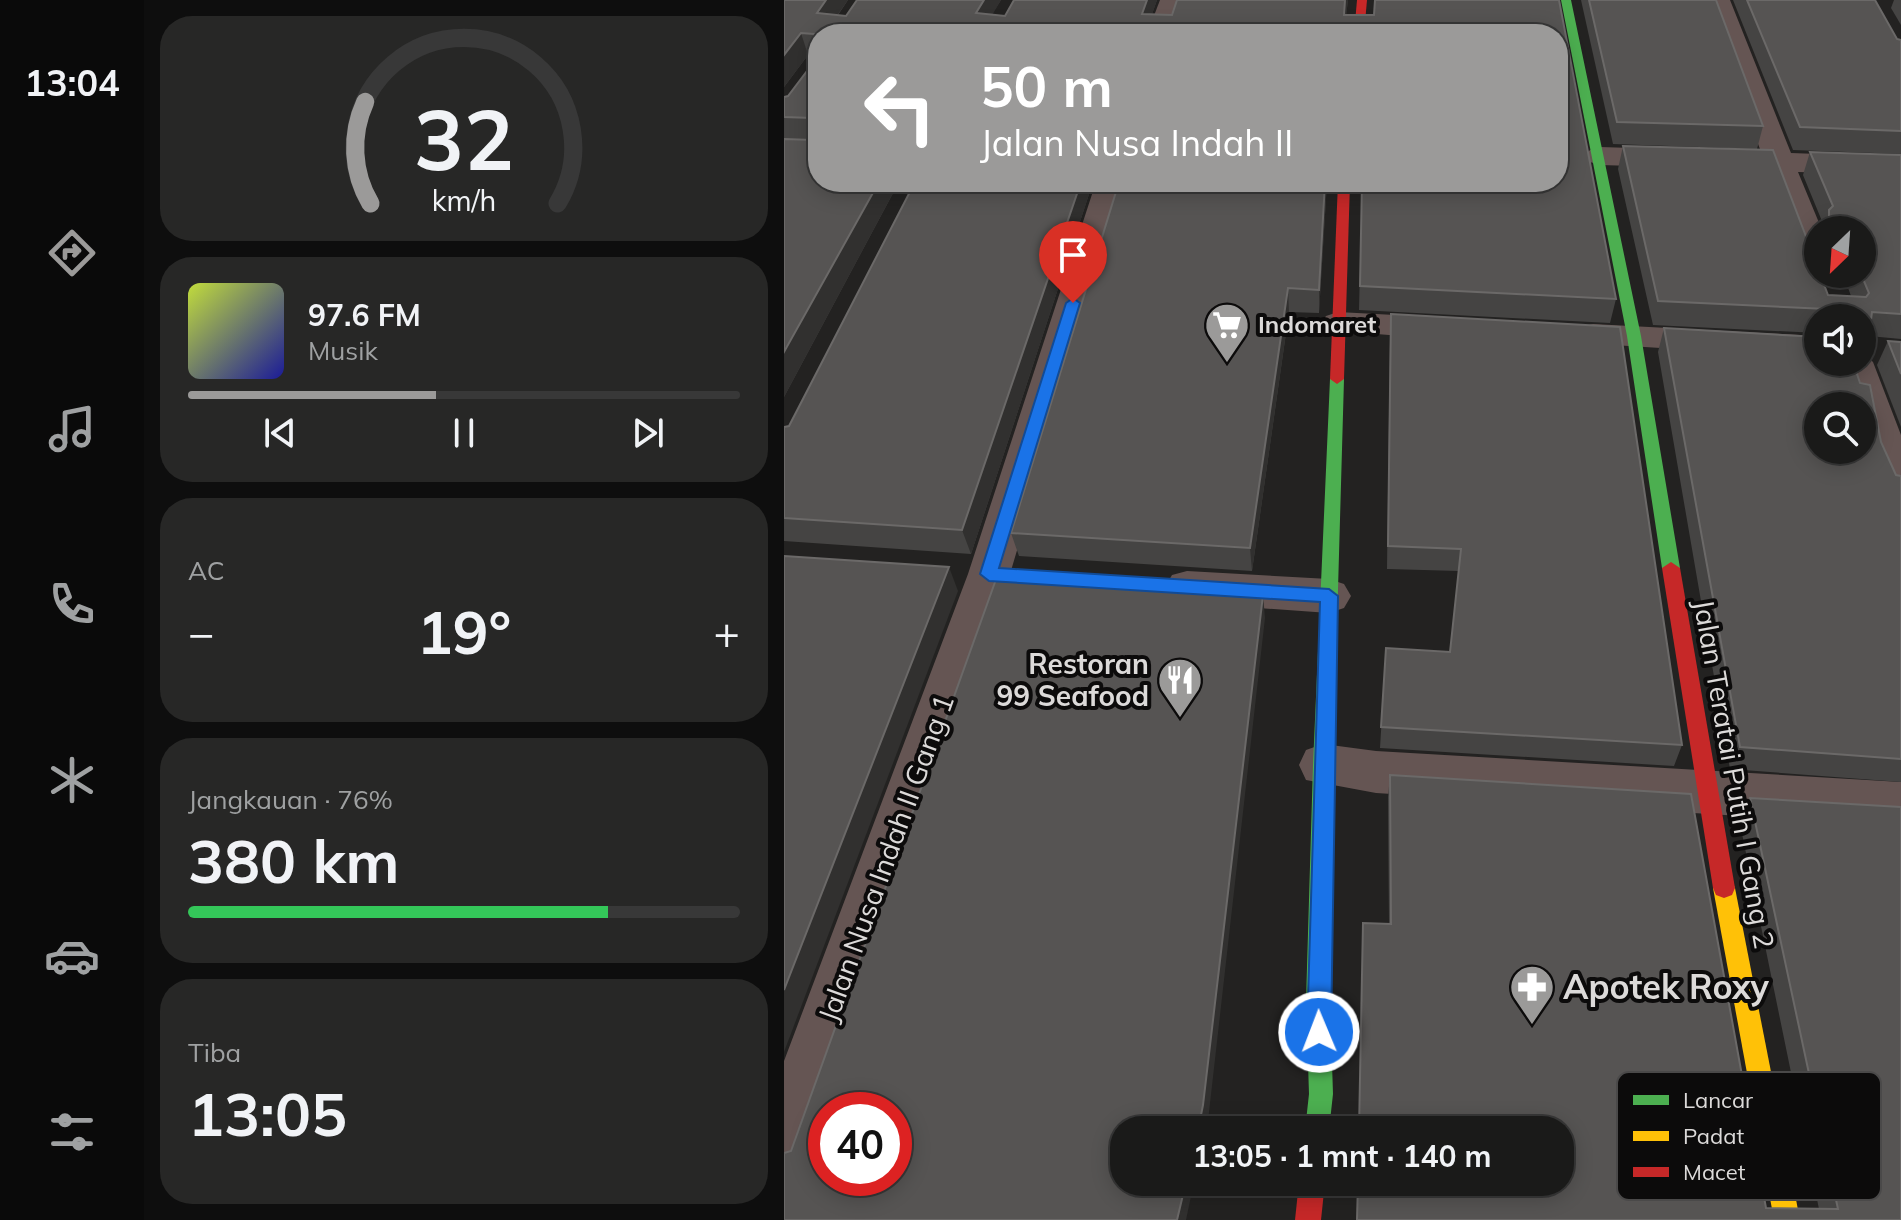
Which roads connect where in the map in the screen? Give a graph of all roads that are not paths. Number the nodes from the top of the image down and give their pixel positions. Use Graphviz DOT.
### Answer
graph roads {
  1 [pos="1172,0"];
  2 [pos="1362,0"];
  3 [pos="1566,0"];
  4 [pos="1718,0"];
  5 [pos="1164,24"];
  6 [pos="1360,24"];
  7 [pos="1600,156"];
  8 [pos="1781,162"];
  9 [pos="1901,166"];
  10 [pos="1108,192"];
  11 [pos="1344,192"];
  12 [pos="1804,224"];
  13 [pos="1338,323"];
  14 [pos="1491,331"];
  15 [pos="1554,333"];
  16 [pos="1634,336"];
  17 [pos="1804,346"];
  18 [pos="1873,376"];
  19 [pos="1901,487"];
  20 [pos="1145,584"];
  21 [pos="1329,596"];
  22 [pos="1323,765"];
  23 [pos="1706,793"];
  24 [pos="1901,804"];
  25 [pos="1759,1072"];
  26 [pos="1319,1116"];
  27 [pos="784,1142"];
  28 [pos="1311,1196"];
  29 [pos="1783,1200"];
  30 [pos="1308,1220"];
  31 [pos="1787,1220"];
  1 -- 5 [label="street"];
  2 -- 6 [label="street"];
  3 -- 7 [label="street, Jalan Teratai Putih I Gang 2"];
  4 -- 8 [label="street"];
  7 -- 8 [label="street"];
  7 -- 16 [label="street, Jalan Teratai Putih I Gang 2"];
  8 -- 9 [label="street"];
  8 -- 12 [label="street"];
  10 -- 27 [label="street, Jalan Nusa Indah II Gang 1"];
  11 -- 13 [label="street"];
  13 -- 14 [label="street"];
  13 -- 21 [label="street"];
  15 -- 16 [label="street"];
  16 -- 17 [label="street"];
  16 -- 23 [label="street, Jalan Teratai Putih I Gang 2"];
  18 -- 19 [label="street"];
  20 -- 21 [label="street"];
  21 -- 22 [label="street"];
  22 -- 23 [label="street"];
  22 -- 26 [label="street"];
  23 -- 24 [label="street"];
  23 -- 25 [label="street, Jalan Teratai Putih I Gang 2"];
  28 -- 30 [label="street"];
  29 -- 31 [label="street, Jalan Teratai Putih I Gang 2"];
}
